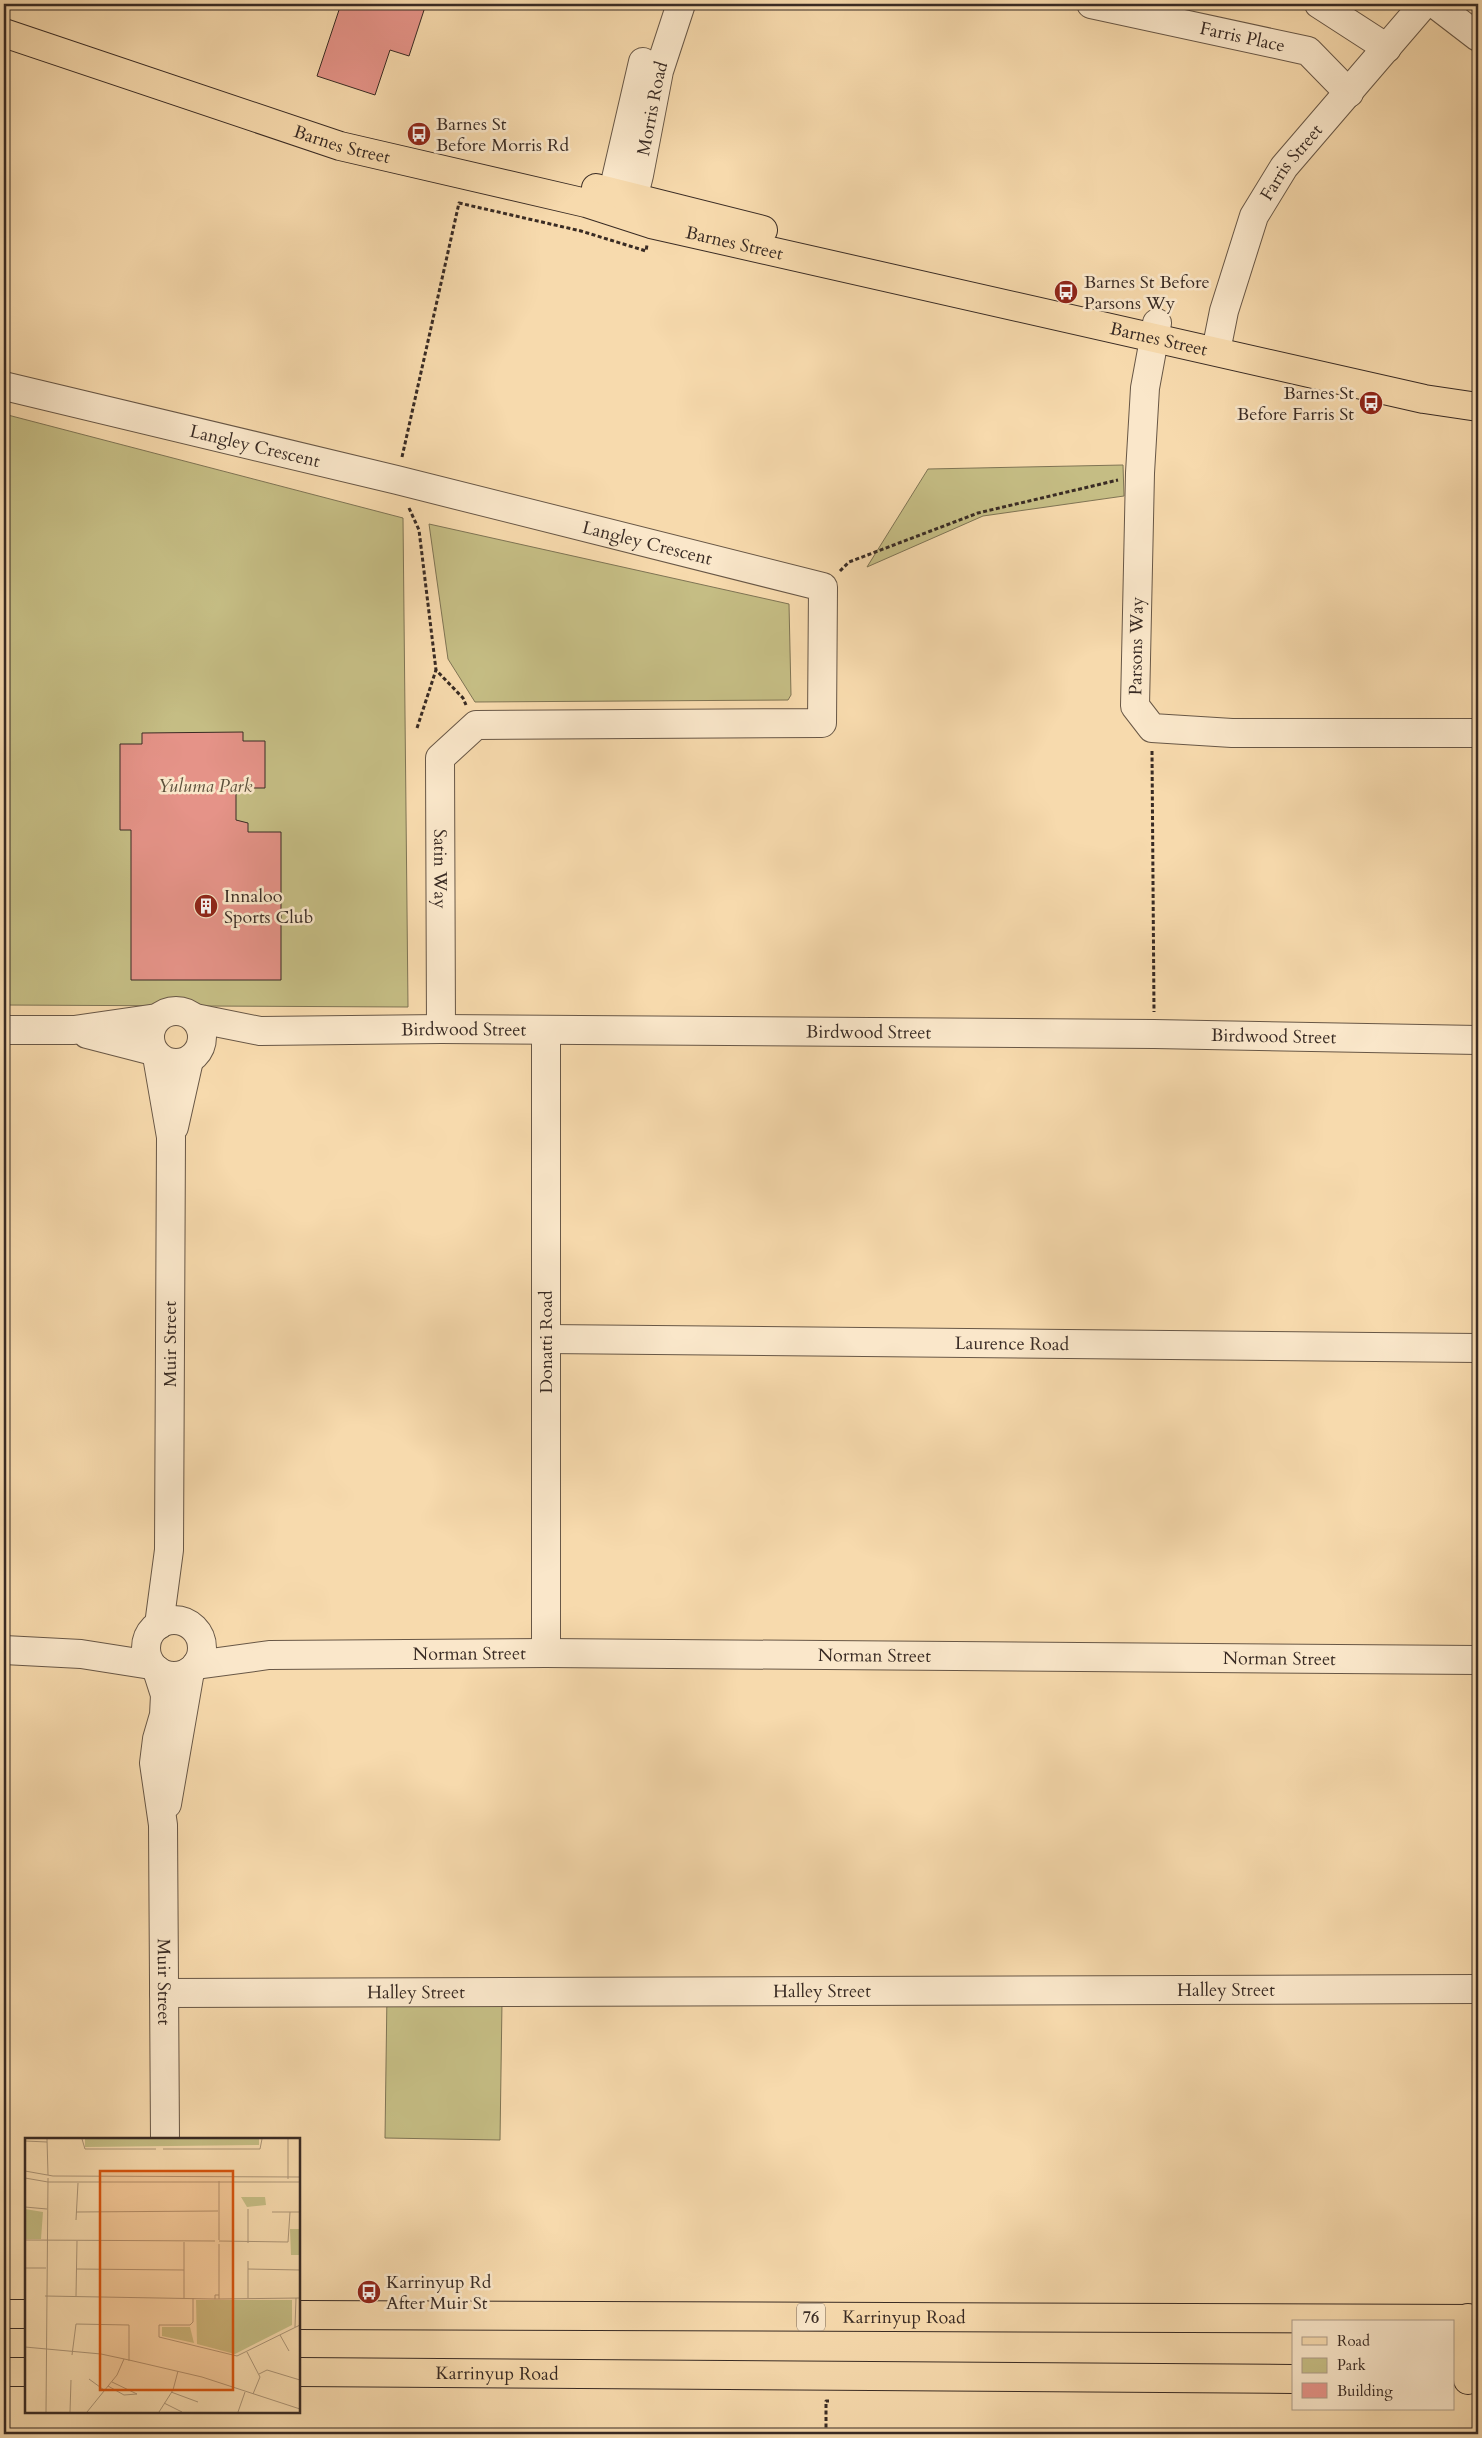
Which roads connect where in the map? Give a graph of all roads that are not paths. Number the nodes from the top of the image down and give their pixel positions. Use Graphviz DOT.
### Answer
graph roads {
  1 [pos="666,4"];
  2 [pos="681,4"];
  3 [pos="1091,4"];
  4 [pos="1319,4"];
  5 [pos="1424,4"];
  6 [pos="1435,4"];
  7 [pos="4,18"];
  8 [pos="4,33"];
  9 [pos="1478,38"];
  10 [pos="1387,48"];
  11 [pos="1349,94"];
  12 [pos="621,203"];
  13 [pos="1155,331"];
  14 [pos="1217,344"];
  15 [pos="4,386"];
  16 [pos="1478,390"];
  17 [pos="1478,407"];
  18 [pos="476,725"];
  19 [pos="1478,733"];
  20 [pos="157,1018"];
  21 [pos="194,1018"];
  22 [pos="440,1029"];
  23 [pos="4,1030"];
  24 [pos="74,1030"];
  25 [pos="260,1031"];
  26 [pos="546,1031"];
  27 [pos="1478,1040"];
  28 [pos="155,1053"];
  29 [pos="194,1055"];
  30 [pos="171,1137"];
  31 [pos="546,1339"];
  32 [pos="1478,1348"];
  33 [pos="169,1550"];
  34 [pos="154,1630"];
  35 [pos="195,1631"];
  36 [pos="4,1650"];
  37 [pos="546,1653"];
  38 [pos="80,1654"];
  39 [pos="269,1655"];
  40 [pos="1478,1660"];
  41 [pos="154,1668"];
  42 [pos="193,1668"];
  43 [pos="163,1826"];
  44 [pos="1478,1989"];
  45 [pos="164,1993"];
  46 [pos="165,2138"];
  47 [pos="4,2314"];
  48 [pos="25,2314"];
  49 [pos="300,2315"];
  50 [pos="1473,2318"];
  51 [pos="4,2372"];
  52 [pos="25,2372"];
  53 [pos="300,2372"];
  54 [pos="1292,2379"];
  55 [pos="1466,2380"];
  1 -- 12 [label="street, Morris Road"];
  2 -- 12 [label="street, Morris Road"];
  3 -- 11 [label="street, Farris Place"];
  4 -- 10 [label="street"];
  5 -- 10 [label="street, Farris Street"];
  6 -- 9 [label="street"];
  7 -- 12 [label="main road, Barnes Street"];
  8 -- 12 [label="main road, Barnes Street"];
  10 -- 11 [label="street, Farris Street"];
  11 -- 14 [label="street, Farris Street"];
  12 -- 13 [label="main road, Barnes Street"];
  13 -- 14 [label="main road, Barnes Street"];
  13 -- 19 [label="street, Parsons Way"];
  14 -- 16 [label="main road, Barnes Street"];
  14 -- 17 [label="main road, Barnes Street"];
  15 -- 18 [label="street, Langley Crescent"];
  18 -- 22 [label="street, Satin Way"];
  20 -- 21 [label="street"];
  20 -- 24 [label="street"];
  20 -- 28 [label="street"];
  21 -- 25 [label="street, Birdwood Street"];
  21 -- 29 [label="street"];
  22 -- 25 [label="street, Birdwood Street"];
  22 -- 26 [label="street, Birdwood Street"];
  23 -- 24 [label="street"];
  24 -- 28 [label="street"];
  25 -- 29 [label="street, Birdwood Street"];
  26 -- 27 [label="street, Birdwood Street"];
  26 -- 31 [label="street, Donatti Road"];
  28 -- 29 [label="street"];
  28 -- 30 [label="street, Muir Street"];
  29 -- 30 [label="street, Muir Street"];
  30 -- 33 [label="street, Muir Street"];
  31 -- 32 [label="street, Laurence Road"];
  31 -- 37 [label="street, Donatti Road"];
  33 -- 34 [label="street, Muir Street"];
  33 -- 35 [label="street, Muir Street"];
  34 -- 35 [label="street"];
  34 -- 38 [label="street"];
  34 -- 41 [label="street"];
  35 -- 39 [label="street, Norman Street"];
  35 -- 42 [label="street"];
  36 -- 38 [label="street"];
  37 -- 39 [label="street, Norman Street"];
  37 -- 40 [label="street, Norman Street"];
  38 -- 41 [label="street"];
  39 -- 42 [label="street, Norman Street"];
  41 -- 42 [label="street"];
  41 -- 43 [label="street, Muir Street"];
  42 -- 43 [label="street, Muir Street"];
  43 -- 45 [label="street, Muir Street"];
  44 -- 45 [label="street, Halley Street"];
  45 -- 46 [label="street, Muir Street"];
  47 -- 48 [label="main road"];
  49 -- 50 [label="main road, Karrinyup Road / 76"];
  50 -- 55 [label="main road"];
  51 -- 52 [label="main road"];
  53 -- 54 [label="main road, Karrinyup Road"];
}
